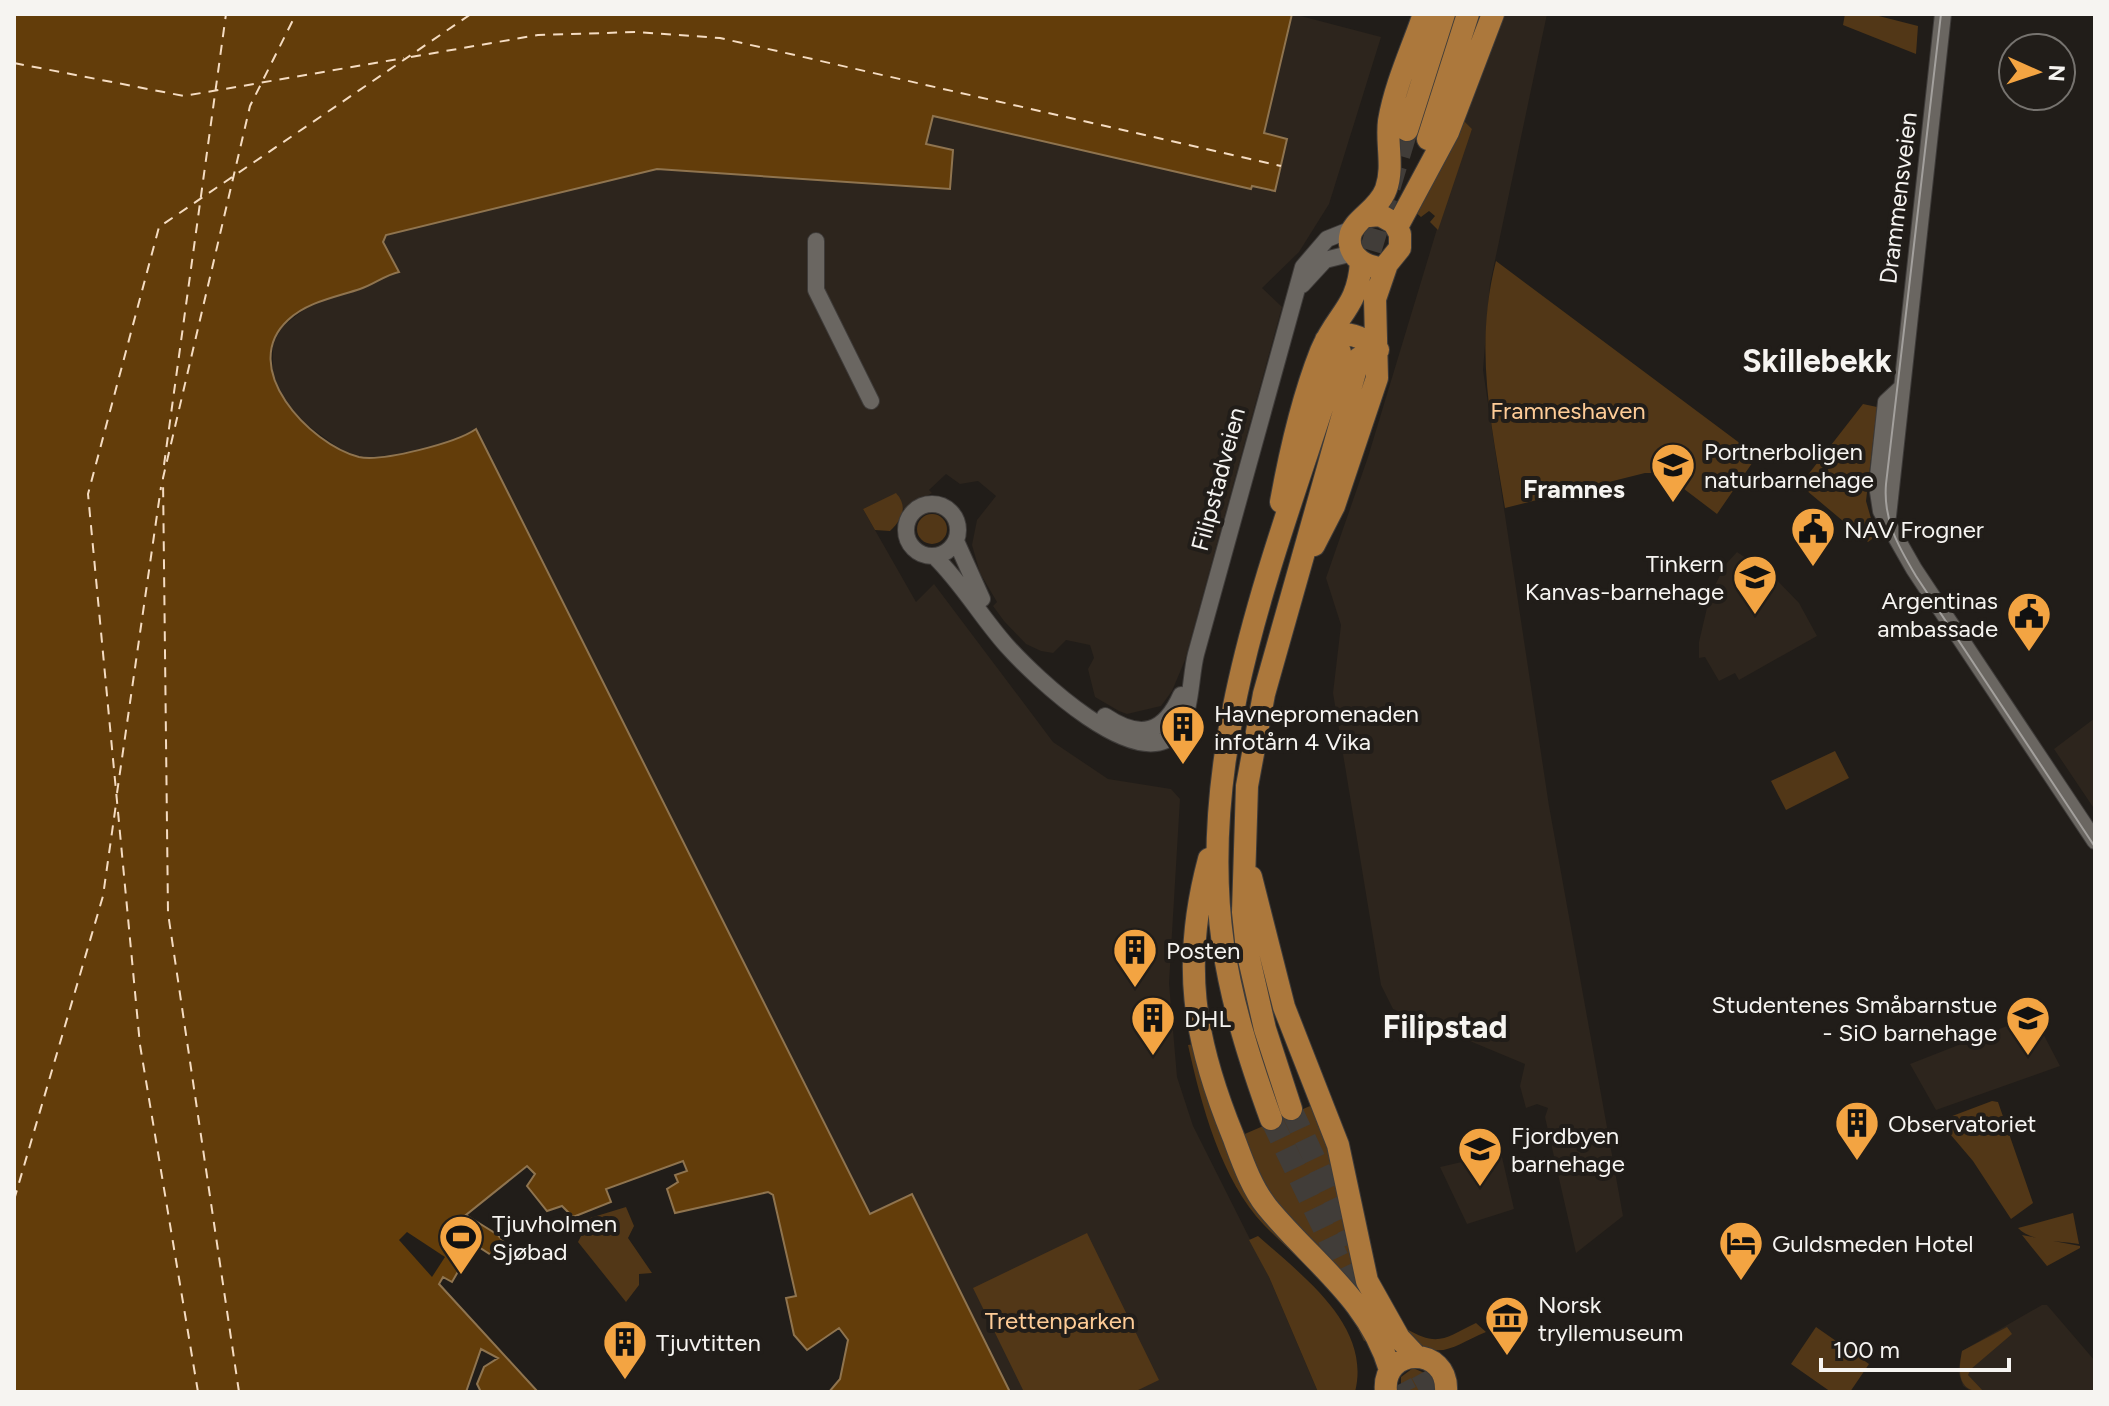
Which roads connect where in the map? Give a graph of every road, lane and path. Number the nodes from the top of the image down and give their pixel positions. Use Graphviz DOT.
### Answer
graph roads {
  1 [pos="1424,14"];
  2 [pos="1444,14"];
  3 [pos="1468,14"];
  4 [pos="1493,14"];
  5 [pos="1943,14"];
  6 [pos="1407,130"];
  7 [pos="1428,139"];
  8 [pos="1361,222"];
  9 [pos="1397,227"];
  10 [pos="816,241"];
  11 [pos="1357,257"];
  12 [pos="1387,264"];
  13 [pos="1295,296"];
  14 [pos="1351,350"];
  15 [pos="871,401"];
  16 [pos="956,541"];
  17 [pos="934,556"];
  18 [pos="1190,675"];
  19 [pos="1218,827"];
  20 [pos="2095,841"];
  21 [pos="1244,848"];
  22 [pos="1291,1109"];
  23 [pos="1271,1119"];
  24 [pos="1415,1355"];
  25 [pos="1388,1381"];
  26 [pos="1446,1392"];
  1 -- 8 [label="highway"];
  2 -- 6 [label="highway"];
  3 -- 7 [label="highway"];
  4 -- 9 [label="highway"];
  5 -- 20 [label="street, Drammensveien"];
  8 -- 9 [label="highway"];
  8 -- 11 [label="highway"];
  8 -- 13 [label="street, Filipstadveien"];
  9 -- 12 [label="highway"];
  10 -- 15 [label="street"];
  11 -- 12 [label="highway"];
  11 -- 13 [label="street, Filipstadveien"];
  11 -- 14 [label="highway"];
  12 -- 14 [label="highway"];
  13 -- 18 [label="street, Filipstadveien"];
  14 -- 19 [label="highway"];
  14 -- 21 [label="highway"];
  16 -- 17 [label="street"];
  16 -- 17 [label="street, Filipstadveien"];
  16 -- 18 [label="street, Filipstadveien"];
  17 -- 18 [label="street, Filipstadveien"];
  19 -- 23 [label="highway"];
  19 -- 25 [label="highway"];
  21 -- 22 [label="highway"];
  21 -- 24 [label="highway"];
  24 -- 25 [label="highway"];
  24 -- 26 [label="highway"];
}
